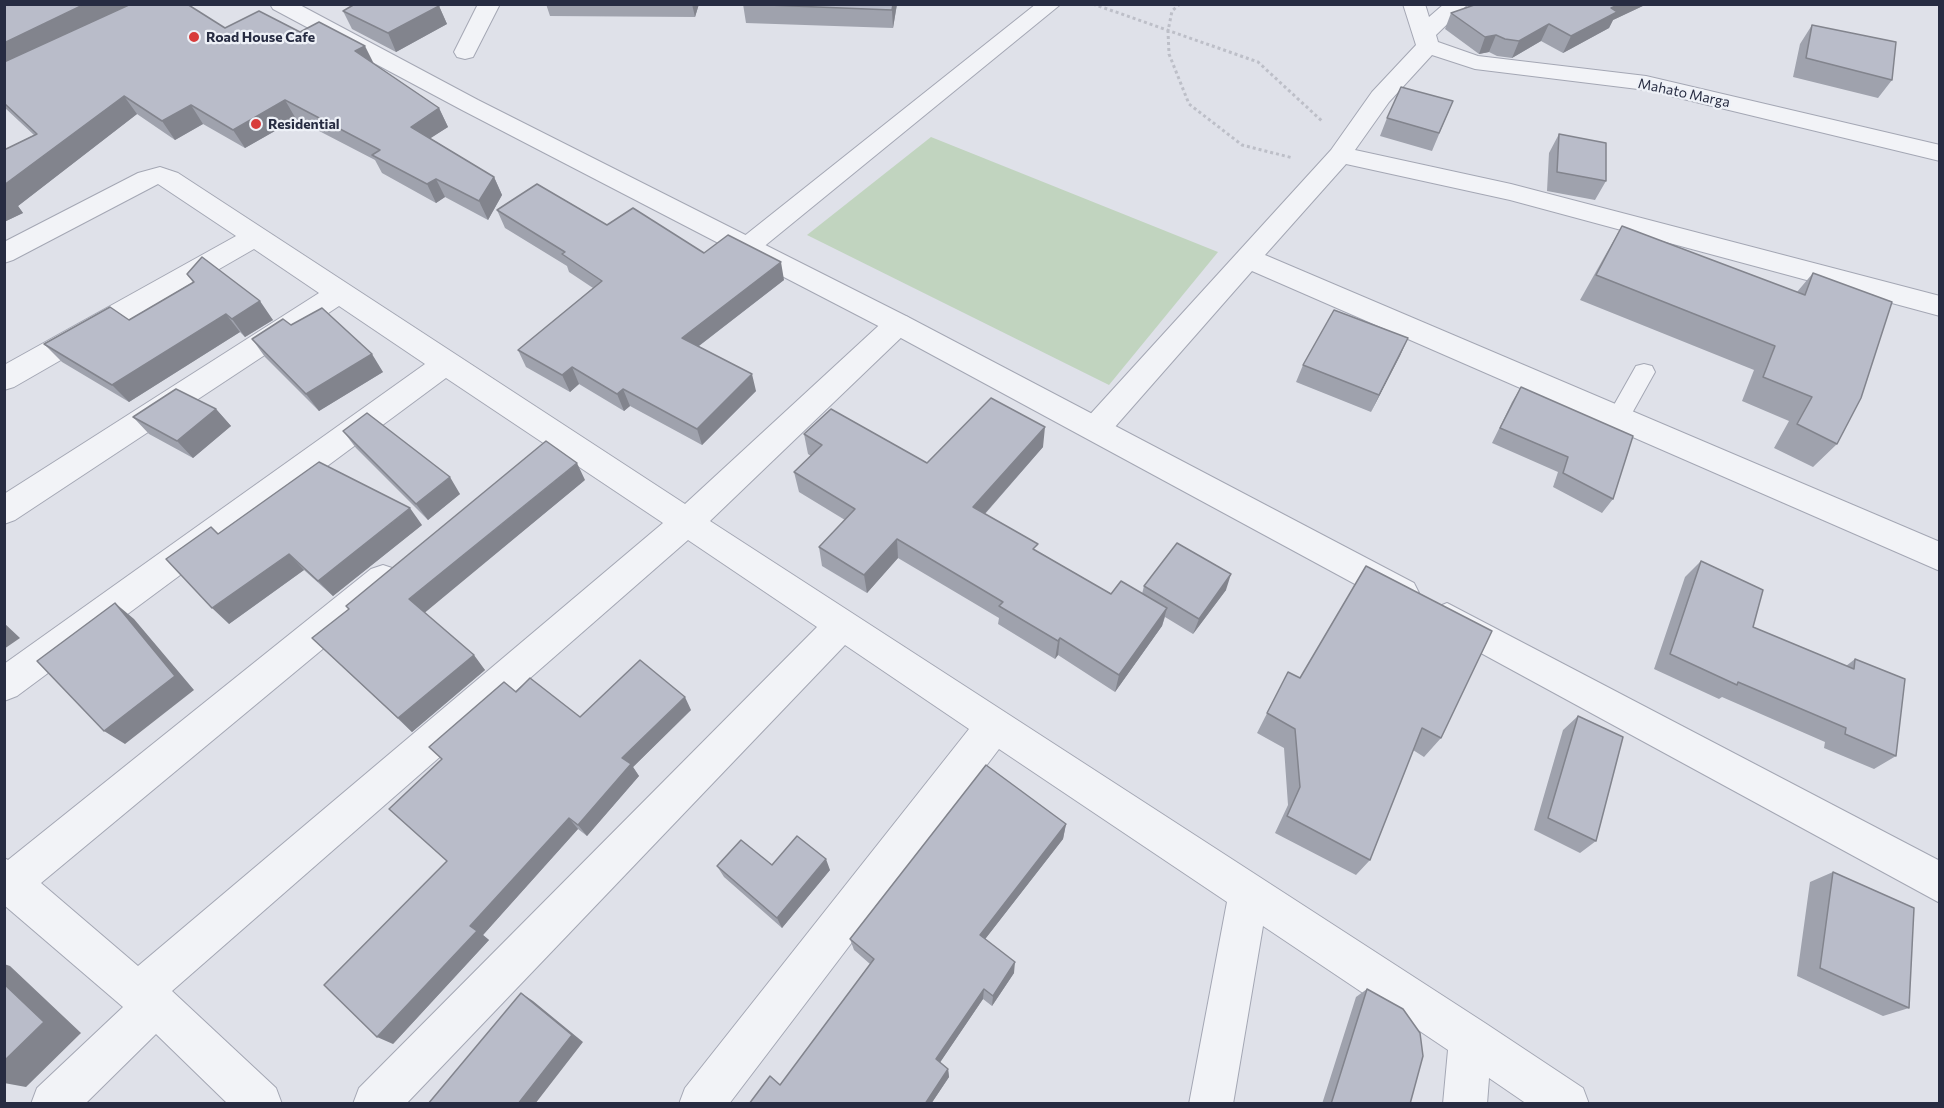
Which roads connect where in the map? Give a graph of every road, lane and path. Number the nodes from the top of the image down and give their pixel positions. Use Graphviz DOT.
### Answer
graph roads {
  1 [pos="281,4"];
  2 [pos="489,4"];
  3 [pos="1050,4"];
  4 [pos="1093,4"];
  5 [pos="1180,4"];
  6 [pos="1414,4"];
  7 [pos="1456,4"];
  8 [pos="1168,31"];
  9 [pos="1426,40"];
  10 [pos="465,52"];
  11 [pos="1940,153"];
  12 [pos="1338,156"];
  13 [pos="255,237"];
  14 [pos="747,247"];
  15 [pos="4,254"];
  16 [pos="1247,258"];
  17 [pos="339,293"];
  18 [pos="1940,306"];
  19 [pos="898,324"];
  20 [pos="445,364"];
  21 [pos="1644,372"];
  22 [pos="4,379"];
  23 [pos="1618,418"];
  24 [pos="1096,428"];
  25 [pos="556,437"];
  26 [pos="529,460"];
  27 [pos="4,511"];
  28 [pos="686,523"];
  29 [pos="1940,557"];
  30 [pos="408,558"];
  31 [pos="842,625"];
  32 [pos="4,685"];
  33 [pos="994,726"];
  34 [pos="7,881"];
  35 [pos="1940,883"];
  36 [pos="1249,894"];
  37 [pos="147,999"];
  38 [pos="1470,1038"];
  39 [pos="53,1104"];
  40 [pos="260,1104"];
  41 [pos="375,1104"];
  42 [pos="701,1104"];
  43 [pos="1211,1104"];
  44 [pos="1465,1104"];
  45 [pos="1567,1104"];
  1 -- 14 [label="street"];
  2 -- 10 [label="street"];
  3 -- 14 [label="street"];
  4 -- 8 [label="path"];
  5 -- 8 [label="path"];
  6 -- 9 [label="street"];
  7 -- 9 [label="street"];
  8 -- 12 [label="path"];
  8 -- 12 [label="path"];
  9 -- 11 [label="street, Mahato Marga"];
  9 -- 12 [label="street"];
  12 -- 16 [label="street"];
  12 -- 18 [label="street"];
  13 -- 15 [label="street"];
  13 -- 17 [label="street"];
  13 -- 22 [label="street"];
  14 -- 19 [label="street"];
  16 -- 23 [label="street"];
  16 -- 24 [label="street"];
  17 -- 20 [label="street"];
  17 -- 27 [label="street"];
  19 -- 24 [label="street"];
  19 -- 28 [label="street"];
  20 -- 25 [label="street"];
  20 -- 32 [label="street"];
  21 -- 23 [label="lane"];
  23 -- 29 [label="street"];
  24 -- 35 [label="street"];
  25 -- 26 [label="street"];
  25 -- 28 [label="street"];
  28 -- 31 [label="street"];
  28 -- 37 [label="street"];
  30 -- 34 [label="street"];
  31 -- 33 [label="street"];
  31 -- 41 [label="street"];
  33 -- 36 [label="street"];
  33 -- 42 [label="street"];
  34 -- 37 [label="street"];
  36 -- 38 [label="street"];
  36 -- 43 [label="street"];
  37 -- 39 [label="street"];
  37 -- 40 [label="street"];
  38 -- 44 [label="street"];
  38 -- 45 [label="street"];
}
